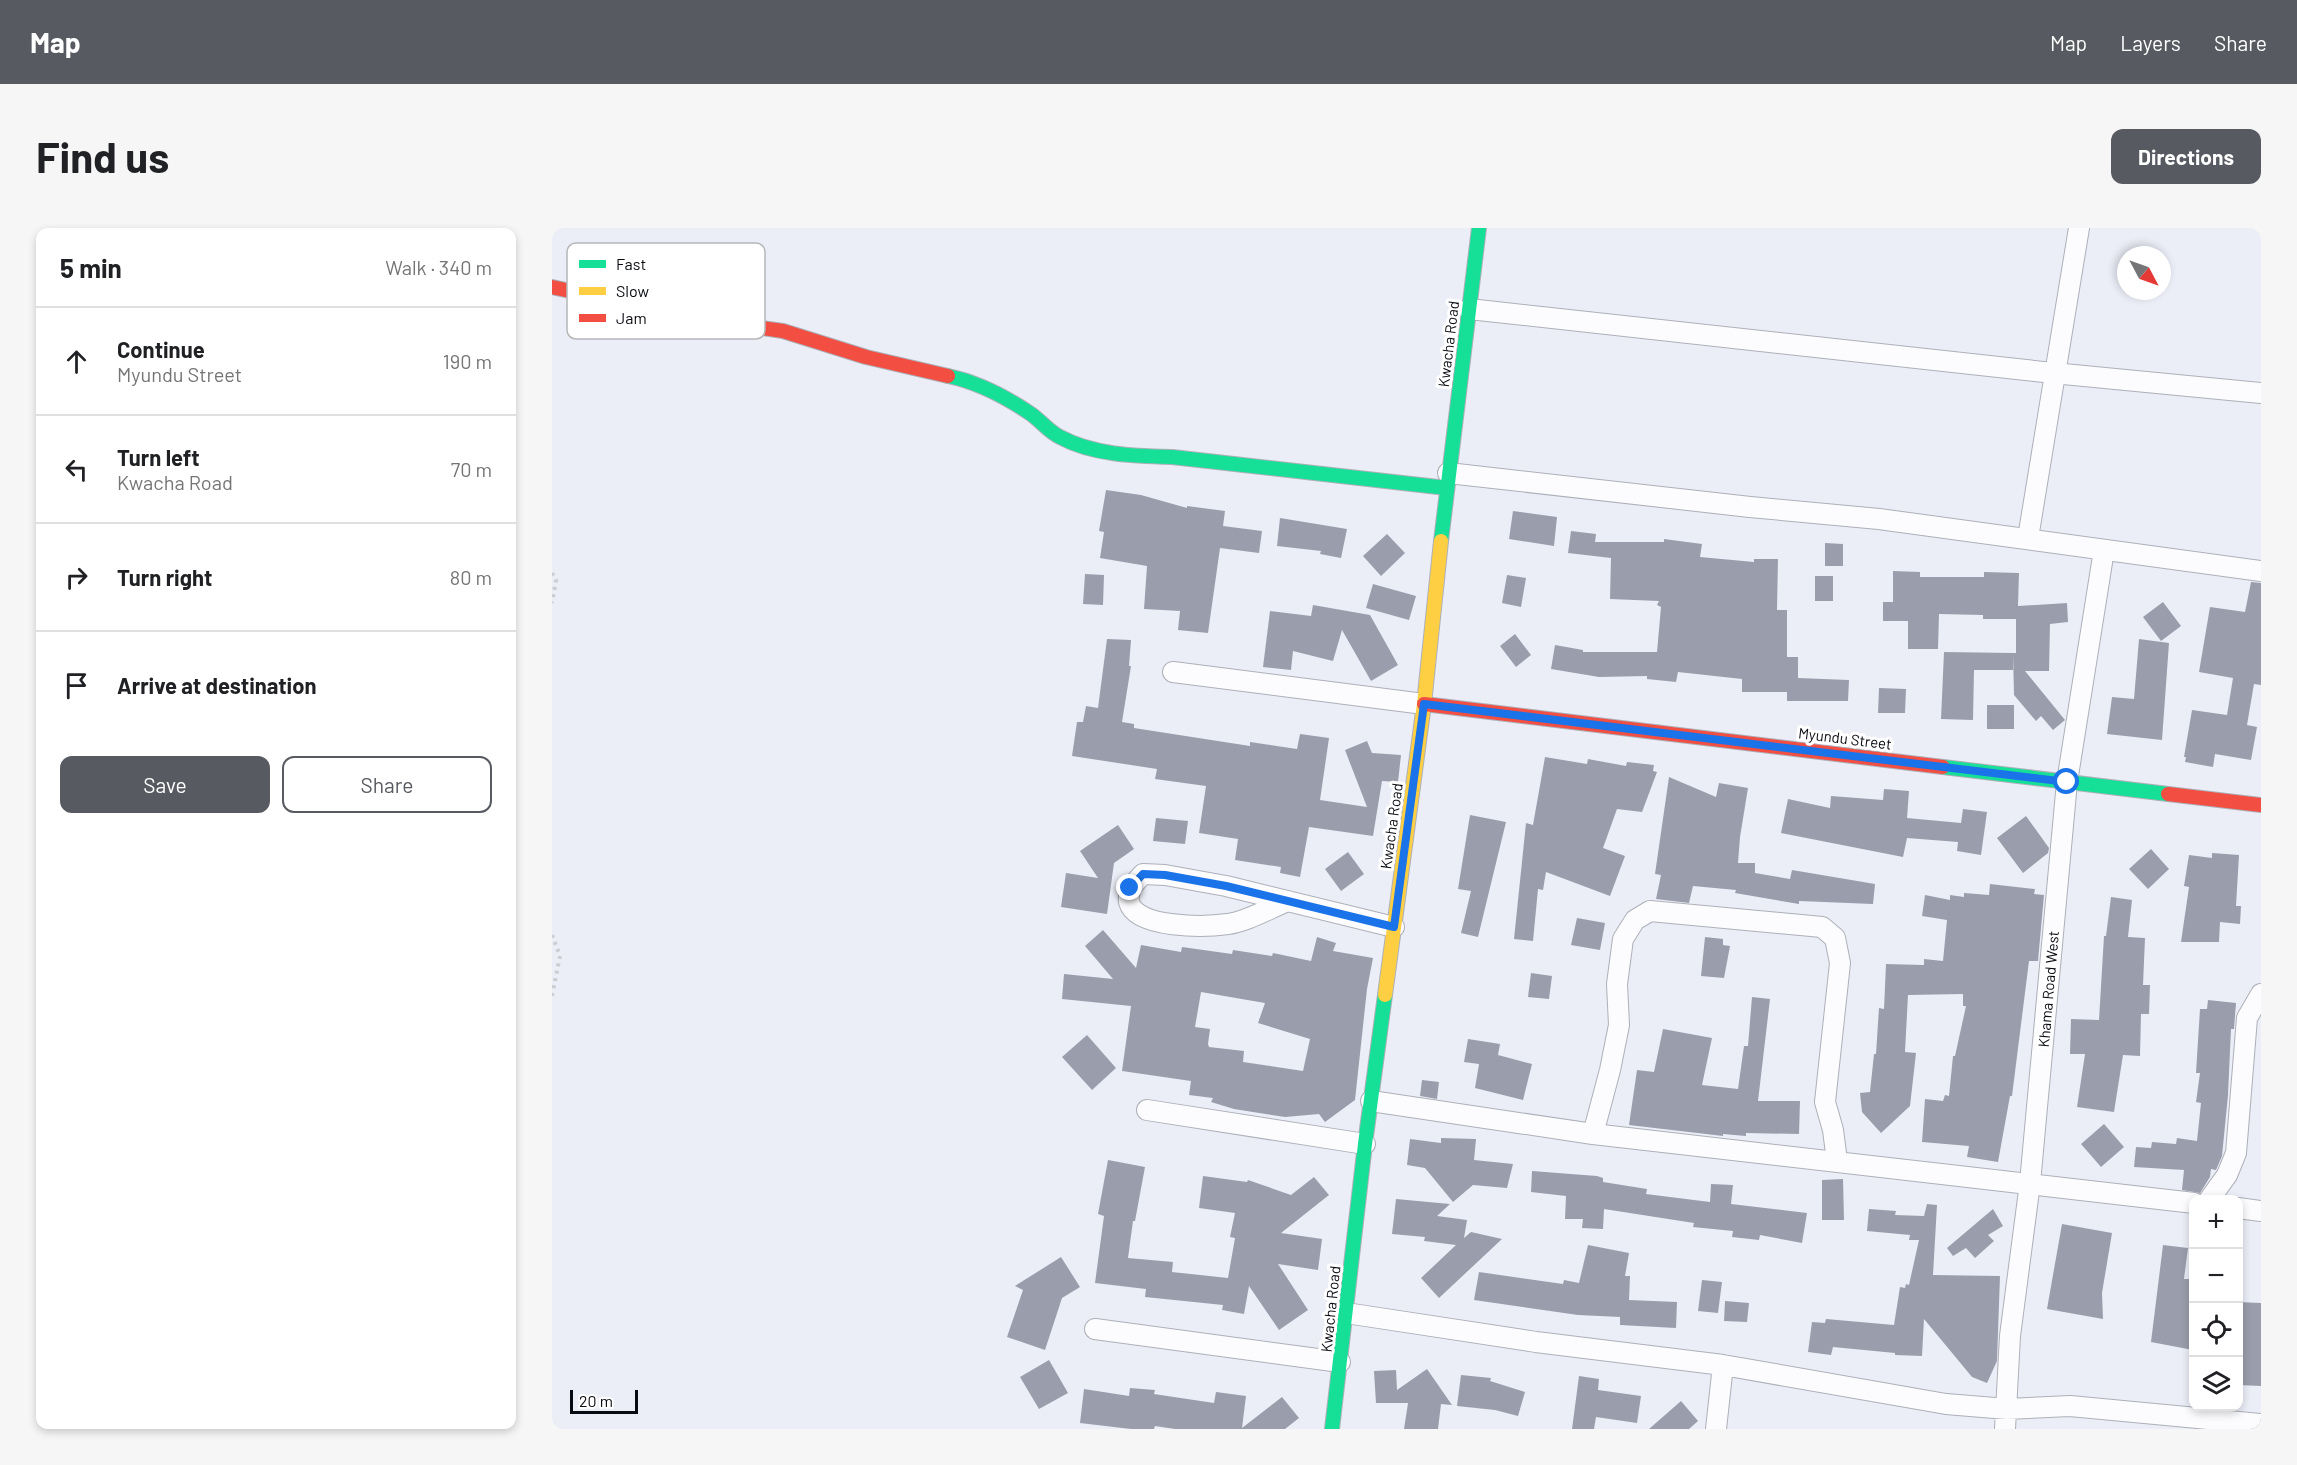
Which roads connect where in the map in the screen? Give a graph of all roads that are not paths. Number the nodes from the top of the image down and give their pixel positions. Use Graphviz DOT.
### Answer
graph roads {
  1 [pos="1479,228"];
  2 [pos="2079,228"];
  3 [pos="552,287"];
  4 [pos="567,290"];
  5 [pos="1469,309"];
  6 [pos="765,328"];
  7 [pos="2054,373"];
  8 [pos="2261,393"];
  9 [pos="1448,481"];
  10 [pos="2028,538"];
  11 [pos="2104,550"];
  12 [pos="2261,571"];
  13 [pos="1173,672"];
  14 [pos="1424,704"];
  15 [pos="2067,782"];
  16 [pos="2261,805"];
  17 [pos="1288,901"];
  18 [pos="1394,927"];
  19 [pos="2261,994"];
  20 [pos="1371,1101"];
  21 [pos="1147,1110"];
  22 [pos="1593,1134"];
  23 [pos="1365,1144"];
  24 [pos="1837,1161"];
  25 [pos="2030,1183"];
  26 [pos="2213,1195"];
  27 [pos="2189,1203"];
  28 [pos="2243,1209"];
  29 [pos="2261,1211"];
  30 [pos="1346,1313"];
  31 [pos="1095,1329"];
  32 [pos="1340,1362"];
  33 [pos="1724,1365"];
  34 [pos="2007,1409"];
  35 [pos="2261,1424"];
  36 [pos="1332,1429"];
  37 [pos="1716,1429"];
  38 [pos="2005,1429"];
  1 -- 5 [label="street, Kwacha Road"];
  2 -- 7 [label="street"];
  3 -- 4 [label="street"];
  5 -- 7 [label="street"];
  5 -- 9 [label="street, Kwacha Road"];
  6 -- 9 [label="street"];
  7 -- 8 [label="street"];
  7 -- 10 [label="street"];
  9 -- 10 [label="street"];
  9 -- 14 [label="street, Kwacha Road"];
  10 -- 11 [label="street"];
  11 -- 12 [label="street"];
  11 -- 15 [label="street, Khama Road West"];
  13 -- 14 [label="street"];
  14 -- 15 [label="street, Myundu Street"];
  14 -- 18 [label="street, Kwacha Road"];
  15 -- 16 [label="street, Myundu Street"];
  15 -- 25 [label="street, Khama Road West"];
  17 -- 17 [label="street"];
  17 -- 18 [label="street"];
  18 -- 20 [label="street, Kwacha Road"];
  19 -- 26 [label="street"];
  20 -- 22 [label="street"];
  20 -- 23 [label="street, Kwacha Road"];
  21 -- 23 [label="street"];
  22 -- 24 [label="street"];
  22 -- 24 [label="street"];
  23 -- 30 [label="street, Kwacha Road"];
  24 -- 25 [label="street"];
  25 -- 27 [label="street"];
  25 -- 34 [label="street, Khama Road West"];
  28 -- 29 [label="street"];
  30 -- 32 [label="street, Kwacha Road"];
  30 -- 33 [label="street"];
  31 -- 32 [label="street"];
  32 -- 36 [label="street, Kwacha Road"];
  33 -- 34 [label="street"];
  33 -- 37 [label="street"];
  34 -- 35 [label="street"];
  34 -- 38 [label="street, Khama Road West"];
}
